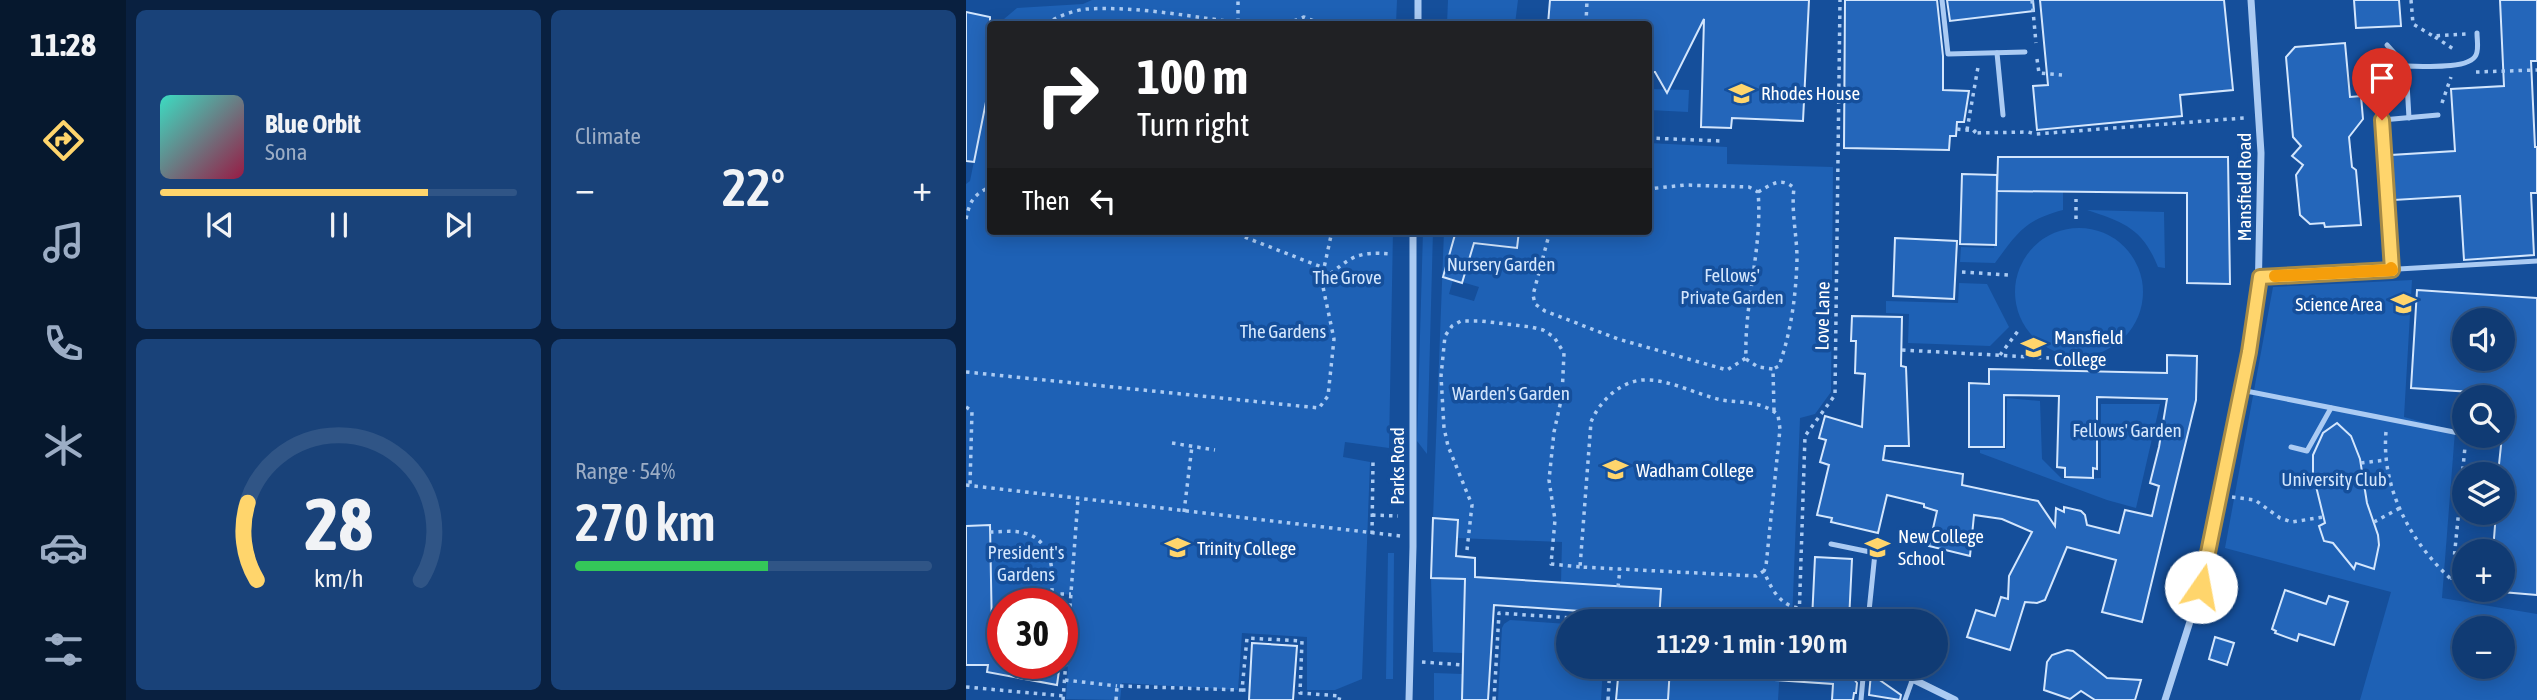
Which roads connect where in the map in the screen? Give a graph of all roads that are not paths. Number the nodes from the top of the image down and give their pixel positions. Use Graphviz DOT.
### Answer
graph roads {
  1 [pos="1418,0"];
  2 [pos="1942,0"];
  3 [pos="2250,0"];
  4 [pos="1418,21"];
  5 [pos="2477,33"];
  6 [pos="2387,44"];
  7 [pos="2025,52"];
  8 [pos="1997,53"];
  9 [pos="2406,66"];
  10 [pos="2003,115"];
  11 [pos="2438,115"];
  12 [pos="2409,118"];
  13 [pos="1413,235"];
  14 [pos="2537,261"];
  15 [pos="2392,270"];
  16 [pos="2260,277"];
  17 [pos="2241,390"];
  18 [pos="2331,408"];
  19 [pos="2452,432"];
  20 [pos="2291,447"];
  21 [pos="1831,544"];
  22 [pos="1869,609"];
  23 [pos="1863,679"];
  24 [pos="1913,679"];
  25 [pos="1915,679"];
  26 [pos="1409,700"];
  27 [pos="1861,700"];
  28 [pos="1905,700"];
  29 [pos="1955,700"];
  30 [pos="2165,700"];
  1 -- 4 [label="street"];
  2 -- 8 [label="lane"];
  3 -- 16 [label="street, Mansfield Road"];
  5 -- 9 [label="lane"];
  6 -- 9 [label="lane"];
  7 -- 8 [label="lane"];
  8 -- 10 [label="lane"];
  9 -- 12 [label="lane"];
  11 -- 12 [label="lane"];
  12 -- 15 [label="lane"];
  13 -- 26 [label="street, Parks Road"];
  14 -- 15 [label="lane"];
  15 -- 16 [label="lane"];
  16 -- 17 [label="street, Mansfield Road"];
  17 -- 18 [label="lane"];
  17 -- 30 [label="street, Mansfield Road"];
  18 -- 19 [label="lane"];
  18 -- 20 [label="lane"];
  21 -- 22 [label="lane"];
  23 -- 27 [label="lane"];
  24 -- 28 [label="lane"];
  25 -- 29 [label="street"];
}
